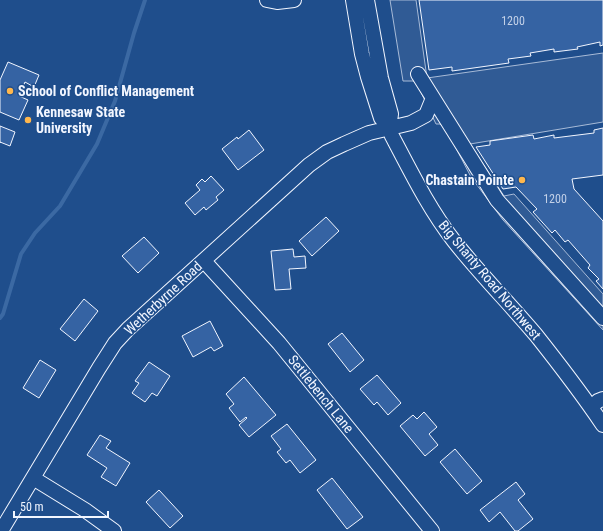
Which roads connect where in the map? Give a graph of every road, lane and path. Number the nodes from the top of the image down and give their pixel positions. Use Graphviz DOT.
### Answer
graph roads {
  1 [pos="267,0"];
  2 [pos="294,0"];
  3 [pos="367,0"];
  4 [pos="355,2"];
  5 [pos="378,61"];
  6 [pos="418,74"];
  7 [pos="433,98"];
  8 [pos="389,128"];
  9 [pos="204,261"];
  10 [pos="603,318"];
  11 [pos="603,399"];
  12 [pos="591,407"];
  13 [pos="603,425"];
  14 [pos="33,478"];
  15 [pos="1,531"];
  16 [pos="114,531"];
  17 [pos="432,531"];
  1 -- 2 [label="street"];
  3 -- 5 [label="street, Big Shanty Road Northwest"];
  4 -- 5 [label="street"];
  4 -- 8 [label="street, Big Shanty Road Northwest"];
  5 -- 8 [label="street, Big Shanty Road Northwest"];
  6 -- 7 [label="street"];
  7 -- 8 [label="street, Wetherbyrne Road"];
  7 -- 10 [label="street"];
  8 -- 9 [label="street, Wetherbyrne Road"];
  8 -- 12 [label="street, Big Shanty Road Northwest"];
  9 -- 14 [label="street, Wetherbyrne Road"];
  9 -- 17 [label="street, Settlebench Lane"];
  11 -- 12 [label="street"];
  12 -- 13 [label="street, Big Shanty Road Northwest"];
  14 -- 15 [label="street, Wetherbyrne Road"];
  14 -- 16 [label="street"];
}
